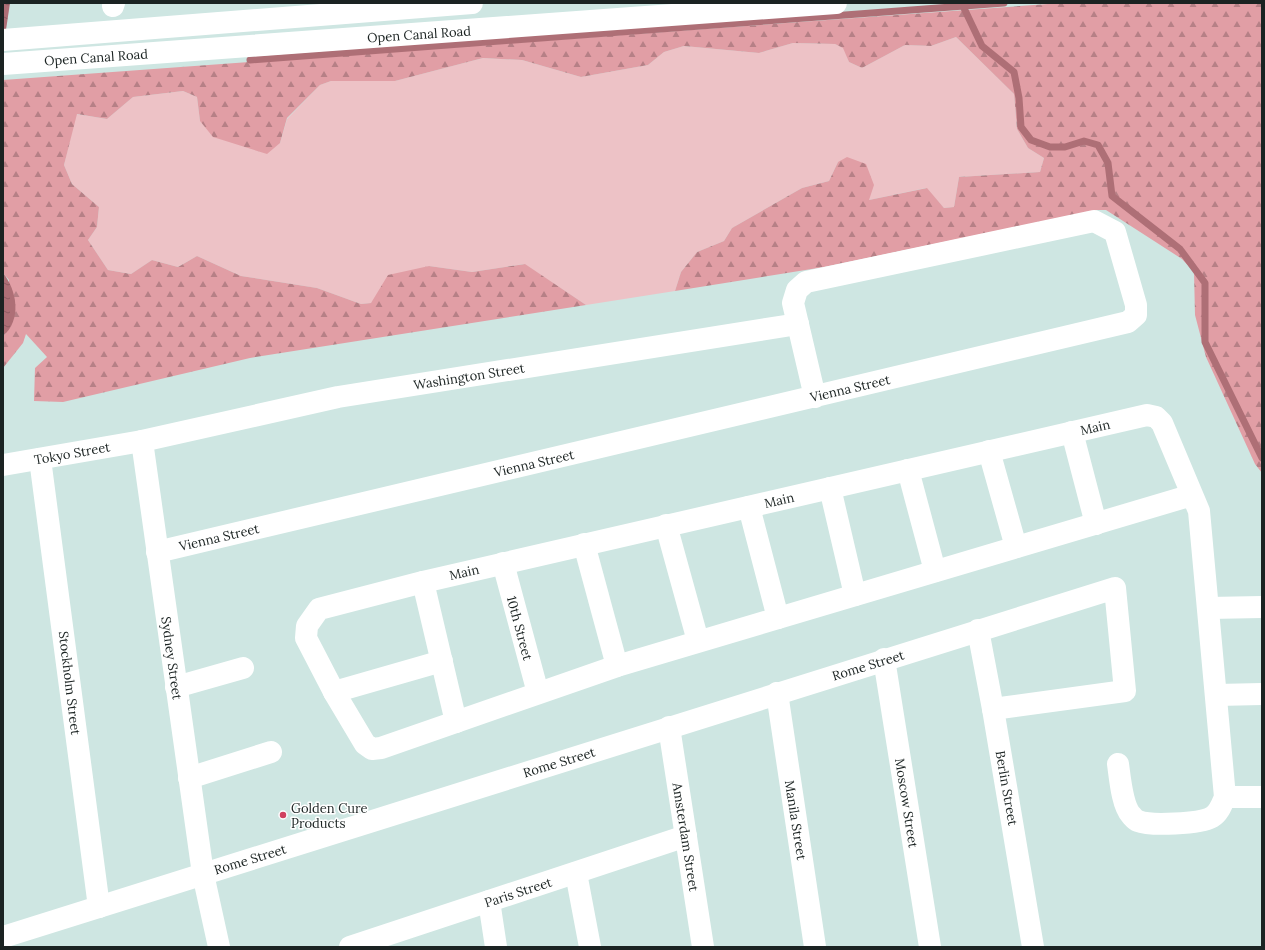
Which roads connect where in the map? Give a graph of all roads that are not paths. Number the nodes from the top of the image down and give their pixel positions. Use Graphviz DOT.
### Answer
graph roads {
  1 [pos="472,3"];
  2 [pos="836,3"];
  3 [pos="10,39"];
  4 [pos="10,64"];
  5 [pos="798,324"];
  6 [pos="815,397"];
  7 [pos="1072,432"];
  8 [pos="142,441"];
  9 [pos="989,451"];
  10 [pos="40,459"];
  11 [pos="3,465"];
  12 [pos="908,470"];
  13 [pos="830,488"];
  14 [pos="1192,495"];
  15 [pos="749,507"];
  16 [pos="1096,524"];
  17 [pos="666,526"];
  18 [pos="584,544"];
  19 [pos="1016,547"];
  20 [pos="157,552"];
  21 [pos="503,563"];
  22 [pos="935,571"];
  23 [pos="423,582"];
  24 [pos="855,595"];
  25 [pos="1262,607"];
  26 [pos="1209,608"];
  27 [pos="778,618"];
  28 [pos="978,630"];
  29 [pos="698,641"];
  30 [pos="884,660"];
  31 [pos="442,661"];
  32 [pos="617,666"];
  33 [pos="243,668"];
  34 [pos="176,687"];
  35 [pos="334,692"];
  36 [pos="777,693"];
  37 [pos="538,694"];
  38 [pos="1262,694"];
  39 [pos="1217,695"];
  40 [pos="994,709"];
  41 [pos="456,722"];
  42 [pos="669,727"];
  43 [pos="271,752"];
  44 [pos="1118,764"];
  45 [pos="189,778"];
  46 [pos="1262,796"];
  47 [pos="1225,797"];
  48 [pos="686,836"];
  49 [pos="576,872"];
  50 [pos="203,874"];
  51 [pos="489,901"];
  52 [pos="99,907"];
  53 [pos="3,934"];
  54 [pos="4,937"];
  55 [pos="403,938"];
  56 [pos="4,947"];
  57 [pos="219,947"];
  58 [pos="350,947"];
  59 [pos="496,947"];
  60 [pos="590,947"];
  61 [pos="703,947"];
  62 [pos="816,947"];
  63 [pos="930,947"];
  64 [pos="1033,947"];
  1 -- 3 [label="street, Open Canal Road"];
  2 -- 4 [label="street, Open Canal Road"];
  5 -- 6 [label="street"];
  5 -- 6 [label="street, Vienna Street"];
  5 -- 8 [label="street, Washington Street"];
  6 -- 20 [label="street, Vienna Street"];
  7 -- 9 [label="street, Main"];
  7 -- 14 [label="street, Main"];
  7 -- 16 [label="street"];
  8 -- 10 [label="street, Tokyo Street"];
  8 -- 20 [label="street, Sydney Street"];
  9 -- 12 [label="street, Main"];
  9 -- 19 [label="street"];
  10 -- 11 [label="street, Tokyo Street"];
  10 -- 52 [label="street, Stockholm Street"];
  12 -- 13 [label="street, Main"];
  12 -- 22 [label="street"];
  13 -- 15 [label="street, Main"];
  13 -- 24 [label="street"];
  14 -- 16 [label="street"];
  14 -- 26 [label="street"];
  15 -- 17 [label="street, Main"];
  15 -- 27 [label="street"];
  16 -- 19 [label="street"];
  17 -- 18 [label="street, Main"];
  17 -- 29 [label="street"];
  18 -- 21 [label="street, Main"];
  18 -- 32 [label="street"];
  19 -- 22 [label="street"];
  20 -- 34 [label="street, Sydney Street"];
  21 -- 23 [label="street, Main"];
  21 -- 37 [label="street, 10th Street"];
  22 -- 24 [label="street"];
  23 -- 31 [label="street"];
  23 -- 35 [label="street, Main"];
  24 -- 27 [label="street"];
  25 -- 26 [label="street"];
  26 -- 39 [label="street"];
  27 -- 29 [label="street"];
  28 -- 30 [label="street, Rome Street"];
  28 -- 40 [label="street, Berlin Street"];
  28 -- 40 [label="street, Rome Street"];
  29 -- 32 [label="street"];
  30 -- 36 [label="street, Rome Street"];
  30 -- 63 [label="street, Moscow Street"];
  31 -- 35 [label="street"];
  31 -- 41 [label="street"];
  32 -- 37 [label="street"];
  33 -- 34 [label="street"];
  34 -- 45 [label="street, Sydney Street"];
  35 -- 41 [label="street"];
  36 -- 42 [label="street, Rome Street"];
  36 -- 62 [label="street, Manila Street"];
  37 -- 41 [label="street"];
  38 -- 39 [label="street"];
  39 -- 47 [label="street"];
  40 -- 64 [label="street, Berlin Street"];
  42 -- 48 [label="street, Amsterdam Street"];
  42 -- 50 [label="street, Rome Street"];
  43 -- 45 [label="street"];
  44 -- 47 [label="street"];
  45 -- 50 [label="street, Sydney Street"];
  46 -- 47 [label="street"];
  48 -- 49 [label="street, Paris Street"];
  48 -- 61 [label="street, Amsterdam Street"];
  49 -- 51 [label="street, Paris Street"];
  49 -- 60 [label="street"];
  50 -- 52 [label="street, Rome Street"];
  50 -- 57 [label="street"];
  51 -- 55 [label="street, Paris Street"];
  51 -- 59 [label="street"];
  52 -- 54 [label="street, Rome Street"];
  53 -- 54 [label="street"];
  54 -- 56 [label="street"];
  55 -- 58 [label="street, Paris Street"];
}
